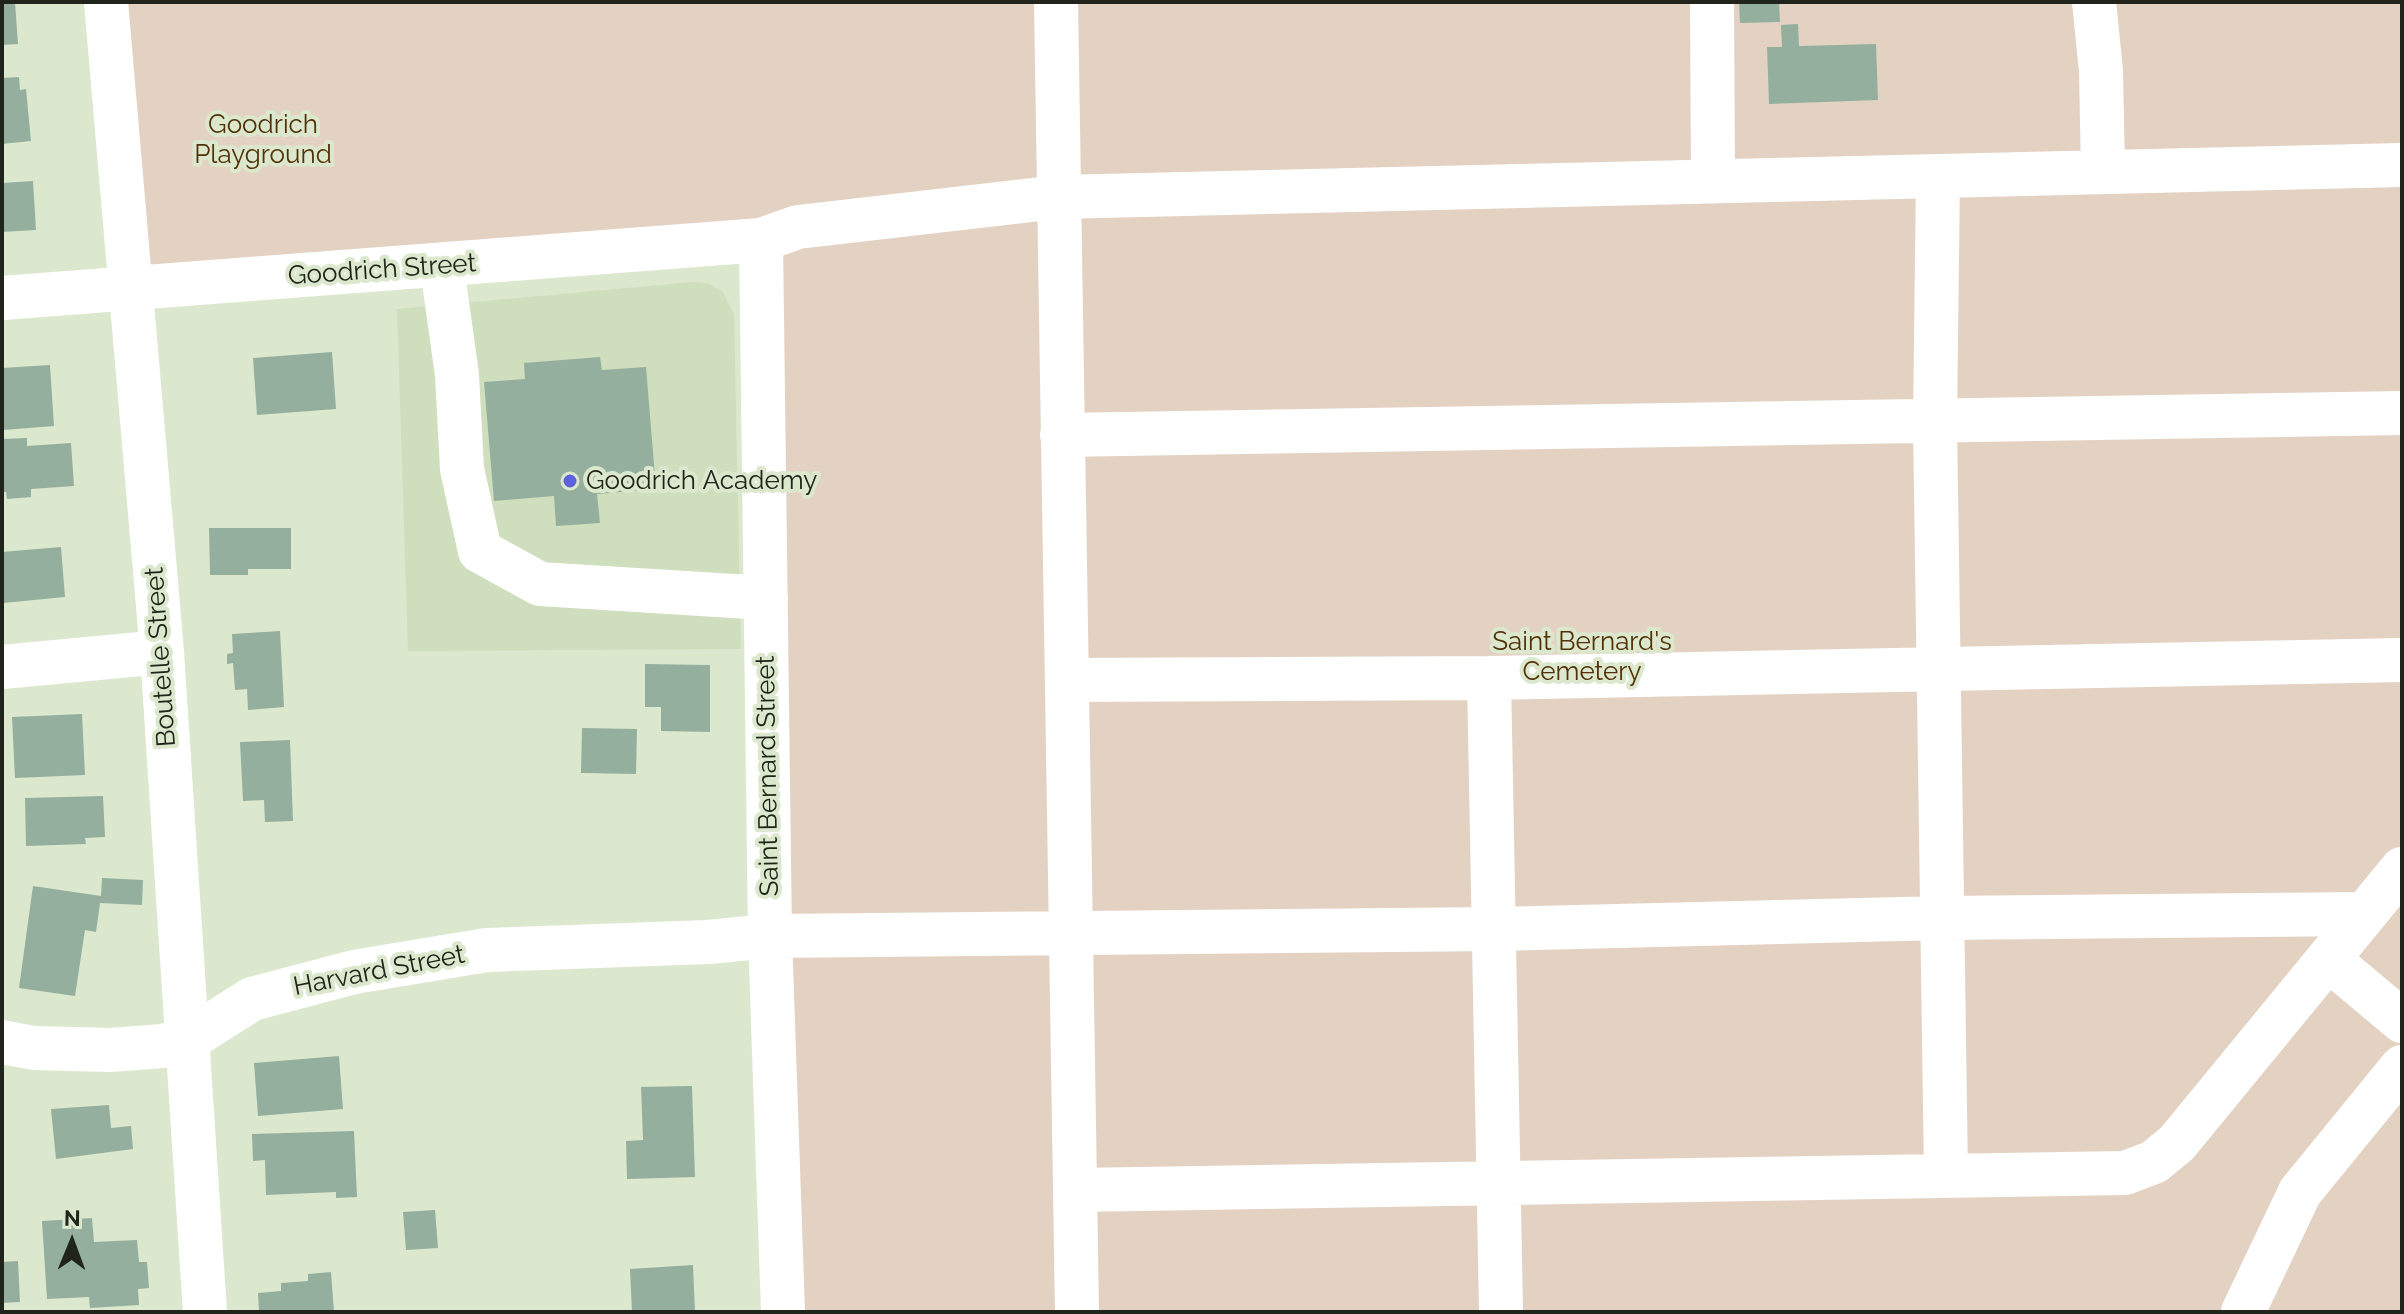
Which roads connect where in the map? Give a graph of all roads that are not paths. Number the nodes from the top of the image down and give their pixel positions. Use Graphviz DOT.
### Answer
graph roads {
  1 [pos="106,2"];
  2 [pos="1056,2"];
  3 [pos="1712,2"];
  4 [pos="2094,2"];
  5 [pos="2402,165"];
  6 [pos="2103,171"];
  7 [pos="1938,176"];
  8 [pos="1713,180"];
  9 [pos="1058,197"];
  10 [pos="761,240"];
  11 [pos="442,267"];
  12 [pos="131,286"];
  13 [pos="2,298"];
  14 [pos="2402,413"];
  15 [pos="1935,422"];
  16 [pos="1062,435"];
  17 [pos="766,598"];
  18 [pos="162,652"];
  19 [pos="2402,660"];
  20 [pos="2,667"];
  21 [pos="1939,668"];
  22 [pos="1489,678"];
  23 [pos="1068,680"];
  24 [pos="2402,869"];
  25 [pos="2365,914"];
  26 [pos="1941,918"];
  27 [pos="1496,929"];
  28 [pos="1073,934"];
  29 [pos="770,936"];
  30 [pos="2328,959"];
  31 [pos="2402,1021"];
  32 [pos="189,1039"];
  33 [pos="2,1042"];
  34 [pos="2402,1067"];
  35 [pos="1946,1175"];
  36 [pos="1499,1182"];
  37 [pos="1076,1190"];
  38 [pos="205,1312"];
  39 [pos="783,1312"];
  40 [pos="1077,1312"];
  41 [pos="1501,1312"];
  42 [pos="2243,1312"];
  1 -- 12 [label="street, Boutelle Street"];
  2 -- 9 [label="street"];
  3 -- 8 [label="street"];
  4 -- 6 [label="street"];
  5 -- 6 [label="street, Goodrich Street"];
  6 -- 7 [label="street, Goodrich Street"];
  7 -- 8 [label="street, Goodrich Street"];
  7 -- 15 [label="street"];
  8 -- 9 [label="street, Goodrich Street"];
  9 -- 10 [label="street, Goodrich Street"];
  9 -- 16 [label="street"];
  10 -- 11 [label="street, Goodrich Street"];
  10 -- 17 [label="street, Saint Bernard Street"];
  11 -- 12 [label="street, Goodrich Street"];
  11 -- 17 [label="street"];
  12 -- 13 [label="street, Goodrich Street"];
  12 -- 18 [label="street, Boutelle Street"];
  14 -- 15 [label="street"];
  15 -- 16 [label="street"];
  15 -- 21 [label="street"];
  16 -- 23 [label="street"];
  17 -- 29 [label="street, Saint Bernard Street"];
  18 -- 20 [label="street"];
  18 -- 32 [label="street, Boutelle Street"];
  19 -- 21 [label="street"];
  21 -- 22 [label="street"];
  21 -- 26 [label="street"];
  22 -- 23 [label="street"];
  22 -- 27 [label="street"];
  23 -- 28 [label="street"];
  24 -- 25 [label="street"];
  25 -- 26 [label="street, Harvard Street"];
  25 -- 30 [label="street"];
  26 -- 27 [label="street, Harvard Street"];
  26 -- 35 [label="street"];
  27 -- 28 [label="street, Harvard Street"];
  27 -- 36 [label="street"];
  28 -- 29 [label="street, Harvard Street"];
  28 -- 37 [label="street"];
  29 -- 32 [label="street, Harvard Street"];
  29 -- 39 [label="street, Saint Bernard Street"];
  30 -- 31 [label="street"];
  30 -- 35 [label="street"];
  32 -- 33 [label="street, Harvard Street"];
  32 -- 38 [label="street, Boutelle Street"];
  34 -- 42 [label="street"];
  35 -- 36 [label="street"];
  36 -- 37 [label="street"];
  36 -- 41 [label="street"];
  37 -- 40 [label="street"];
}
